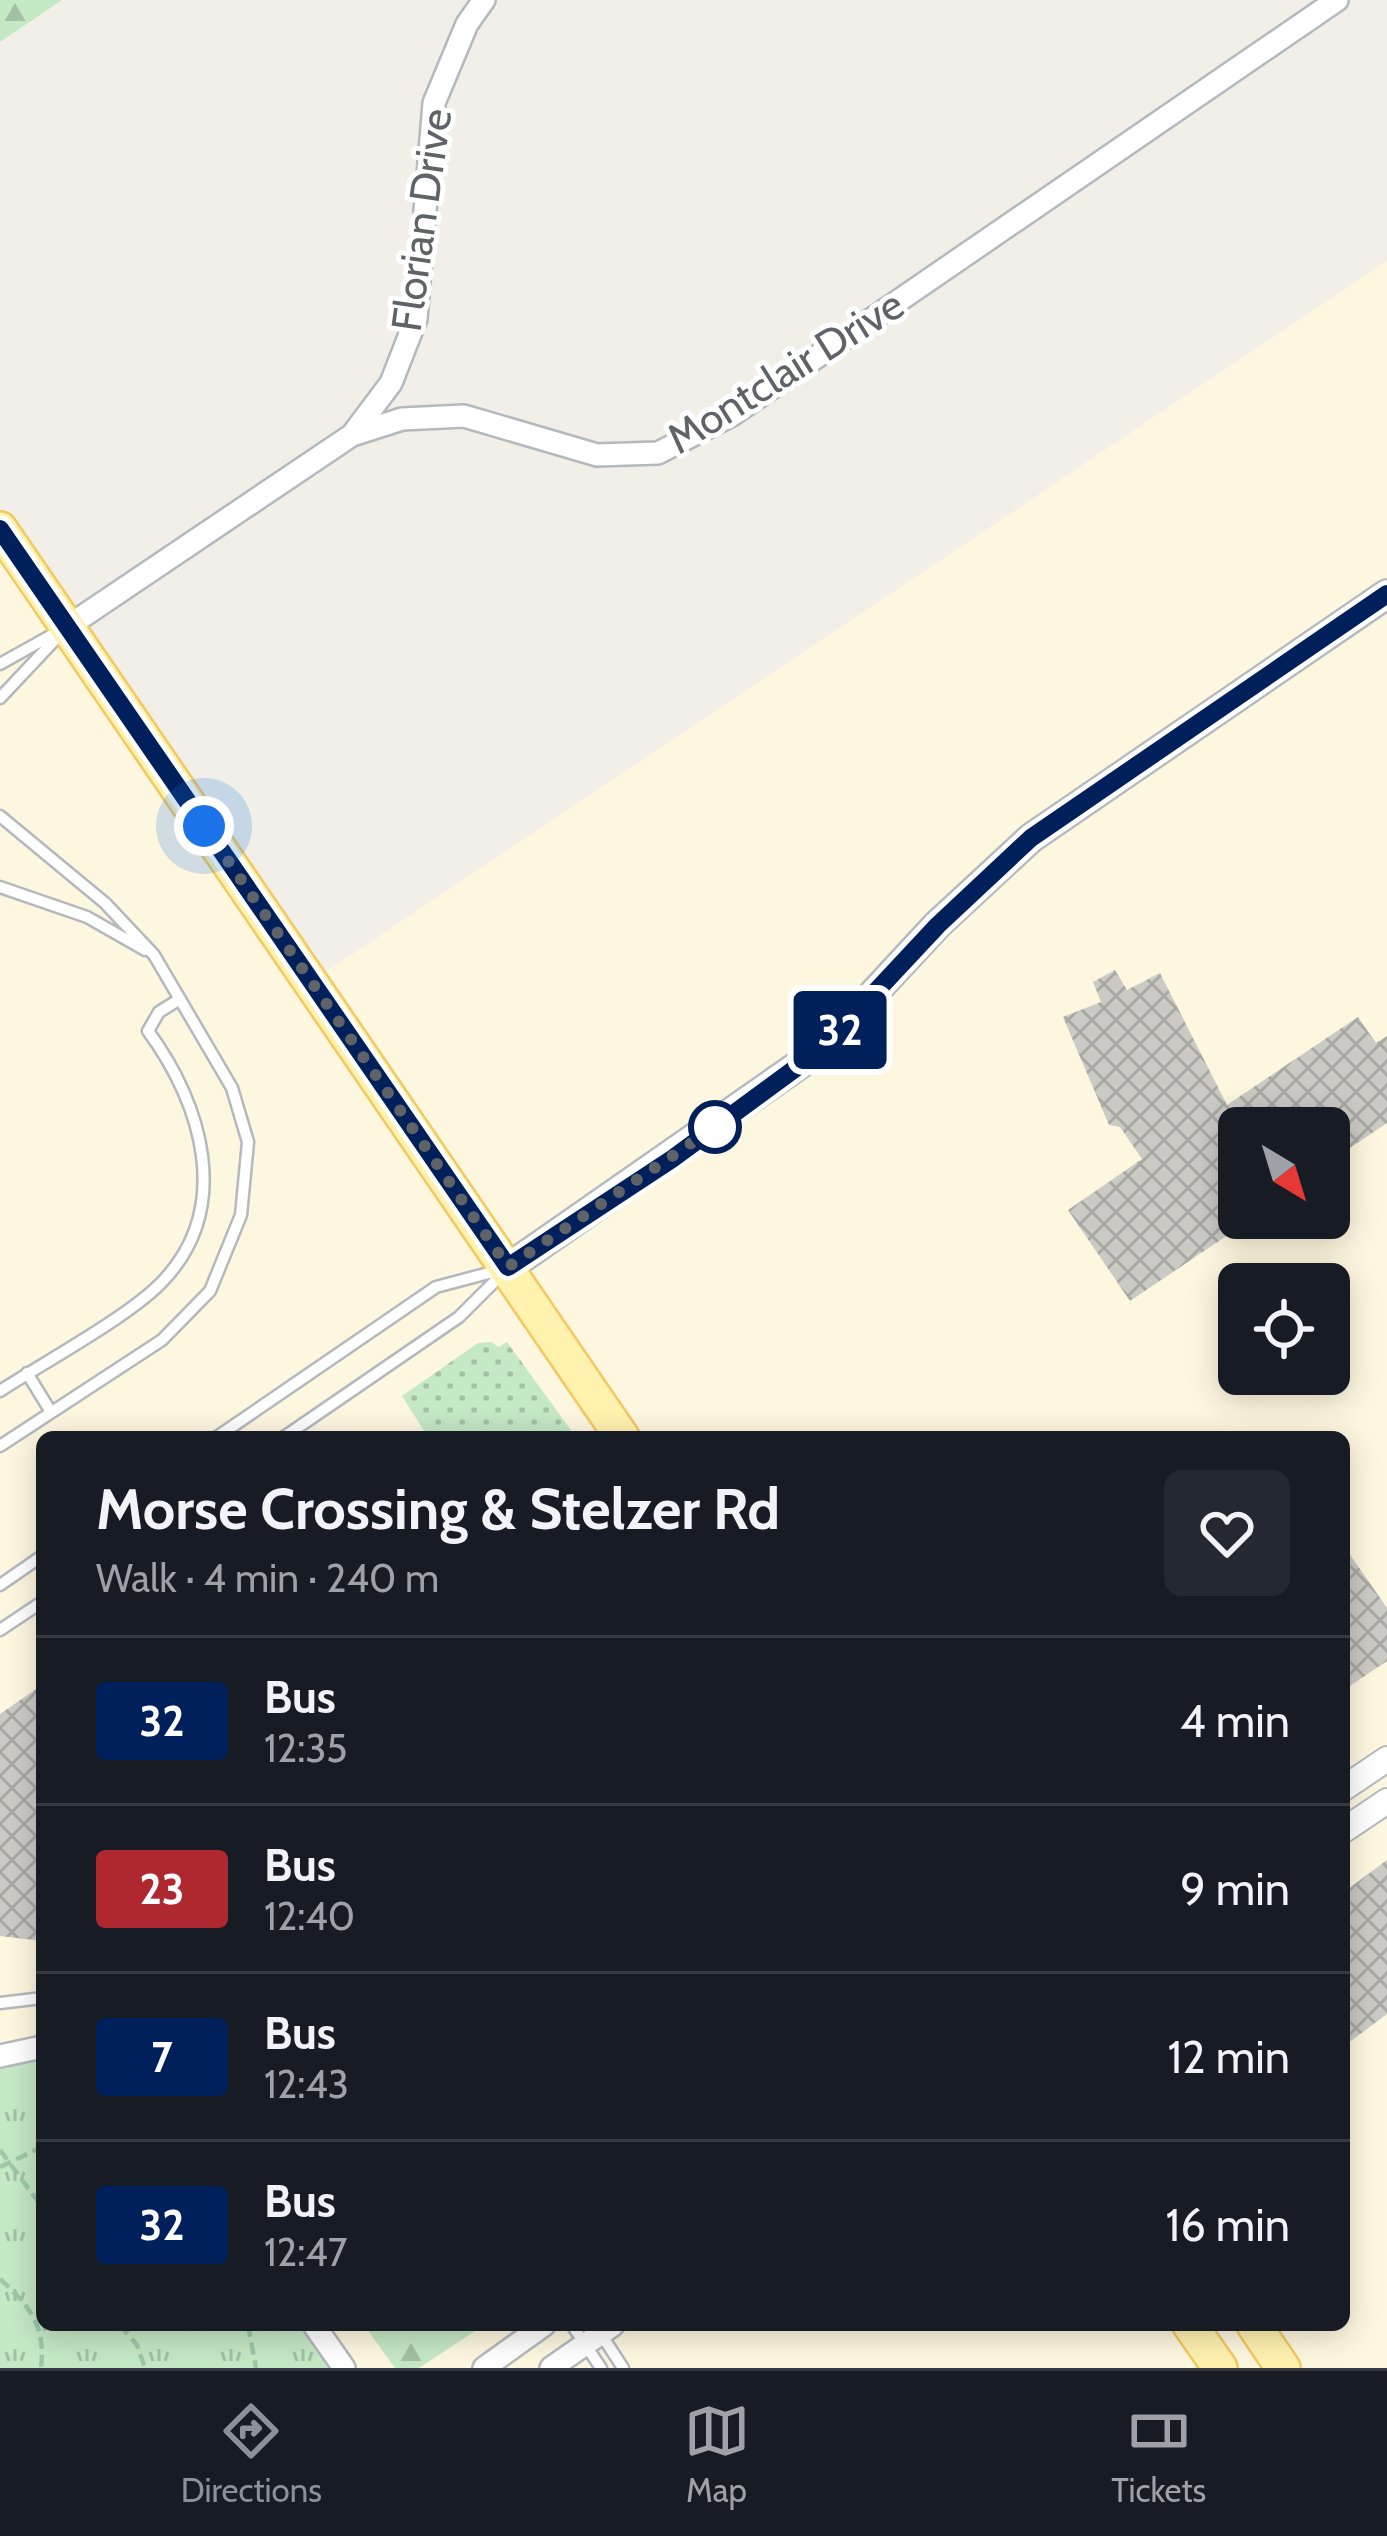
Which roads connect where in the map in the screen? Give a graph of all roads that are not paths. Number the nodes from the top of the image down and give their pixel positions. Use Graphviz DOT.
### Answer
graph roads {
  1 [pos="484,0"];
  2 [pos="1337,0"];
  3 [pos="352,435"];
  4 [pos="0,529"];
  5 [pos="1387,594"];
  6 [pos="67,627"];
  7 [pos="0,664"];
  8 [pos="0,698"];
  9 [pos="0,816"];
  10 [pos="0,887"];
  11 [pos="154,955"];
  12 [pos="180,999"];
  13 [pos="508,1267"];
  14 [pos="28,1373"];
  15 [pos="0,1391"];
  16 [pos="51,1412"];
  17 [pos="226,1431"];
  18 [pos="293,1431"];
  19 [pos="618,1431"];
  20 [pos="0,1445"];
  21 [pos="36,1560"];
  22 [pos="0,1585"];
  23 [pos="36,1606"];
  24 [pos="0,1630"];
  25 [pos="1387,1760"];
  26 [pos="1350,1784"];
  27 [pos="1387,1801"];
  28 [pos="1350,1826"];
  29 [pos="36,1999"];
  30 [pos="0,2003"];
  31 [pos="36,2048"];
  32 [pos="0,2056"];
  33 [pos="318,2331"];
  34 [pos="536,2331"];
  35 [pos="592,2331"];
  36 [pos="593,2331"];
  37 [pos="594,2331"];
  38 [pos="1194,2331"];
  39 [pos="1258,2331"];
  40 [pos="344,2368"];
  41 [pos="484,2368"];
  42 [pos="550,2368"];
  43 [pos="601,2368"];
  44 [pos="623,2368"];
  45 [pos="1220,2368"];
  46 [pos="1283,2368"];
  1 -- 3 [label="street, Florian Drive"];
  2 -- 3 [label="street, Montclair Drive"];
  3 -- 6 [label="street, Montclair Drive"];
  4 -- 6 [label="main road"];
  5 -- 13 [label="main road"];
  6 -- 7 [label="lane"];
  6 -- 8 [label="lane"];
  6 -- 13 [label="main road"];
  9 -- 11 [label="lane"];
  10 -- 11 [label="lane"];
  11 -- 12 [label="lane"];
  12 -- 14 [label="lane"];
  12 -- 16 [label="lane"];
  13 -- 17 [label="lane"];
  13 -- 18 [label="lane"];
  13 -- 19 [label="main road"];
  14 -- 15 [label="lane"];
  14 -- 16 [label="lane"];
  16 -- 20 [label="lane"];
  21 -- 22 [label="lane"];
  23 -- 24 [label="lane"];
  25 -- 26 [label="street"];
  27 -- 28 [label="street"];
  29 -- 30 [label="lane"];
  31 -- 32 [label="street"];
  33 -- 40 [label="street"];
  34 -- 41 [label="street"];
  35 -- 42 [label="street"];
  36 -- 43 [label="lane"];
  37 -- 44 [label="lane"];
  38 -- 45 [label="main road"];
  39 -- 46 [label="main road"];
}
